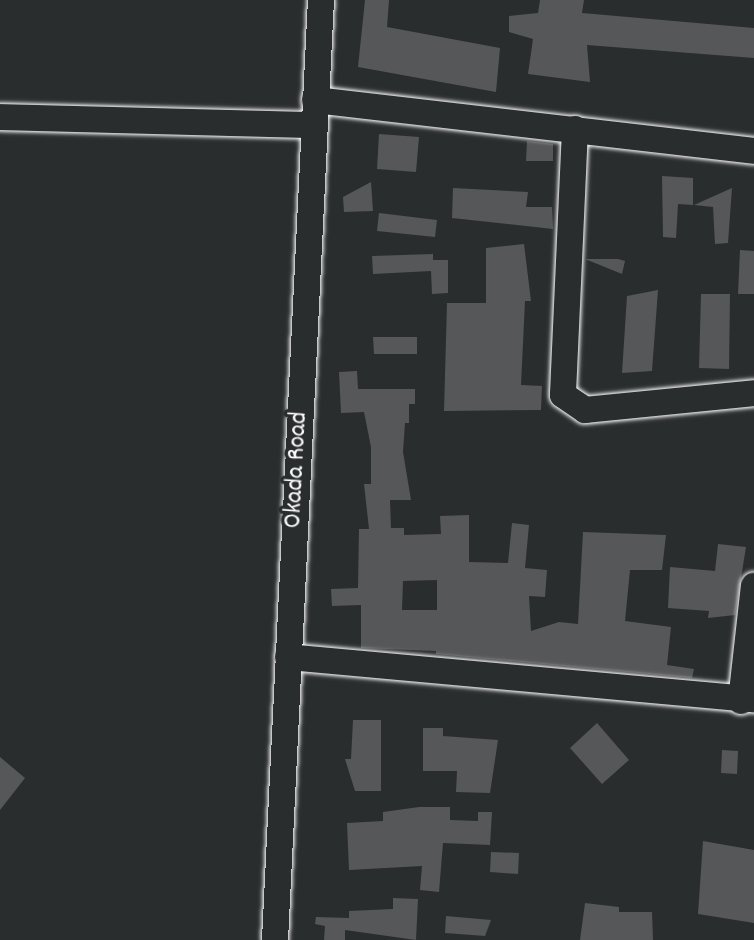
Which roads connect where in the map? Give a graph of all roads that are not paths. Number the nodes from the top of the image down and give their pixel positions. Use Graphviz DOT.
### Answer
graph roads {
  1 [pos="321,0"];
  2 [pos="314,113"];
  3 [pos="0,117"];
  4 [pos="575,129"];
  5 [pos="754,151"];
  6 [pos="754,393"];
  7 [pos="754,586"];
  8 [pos="288,657"];
  9 [pos="748,700"];
  10 [pos="275,940"];
  1 -- 2 [label="street, Okada Road"];
  2 -- 3 [label="street"];
  2 -- 4 [label="street"];
  2 -- 8 [label="street, Okada Road"];
  4 -- 5 [label="street"];
  4 -- 6 [label="street"];
  7 -- 9 [label="street"];
  8 -- 9 [label="street"];
  8 -- 10 [label="street, Okada Road"];
}
